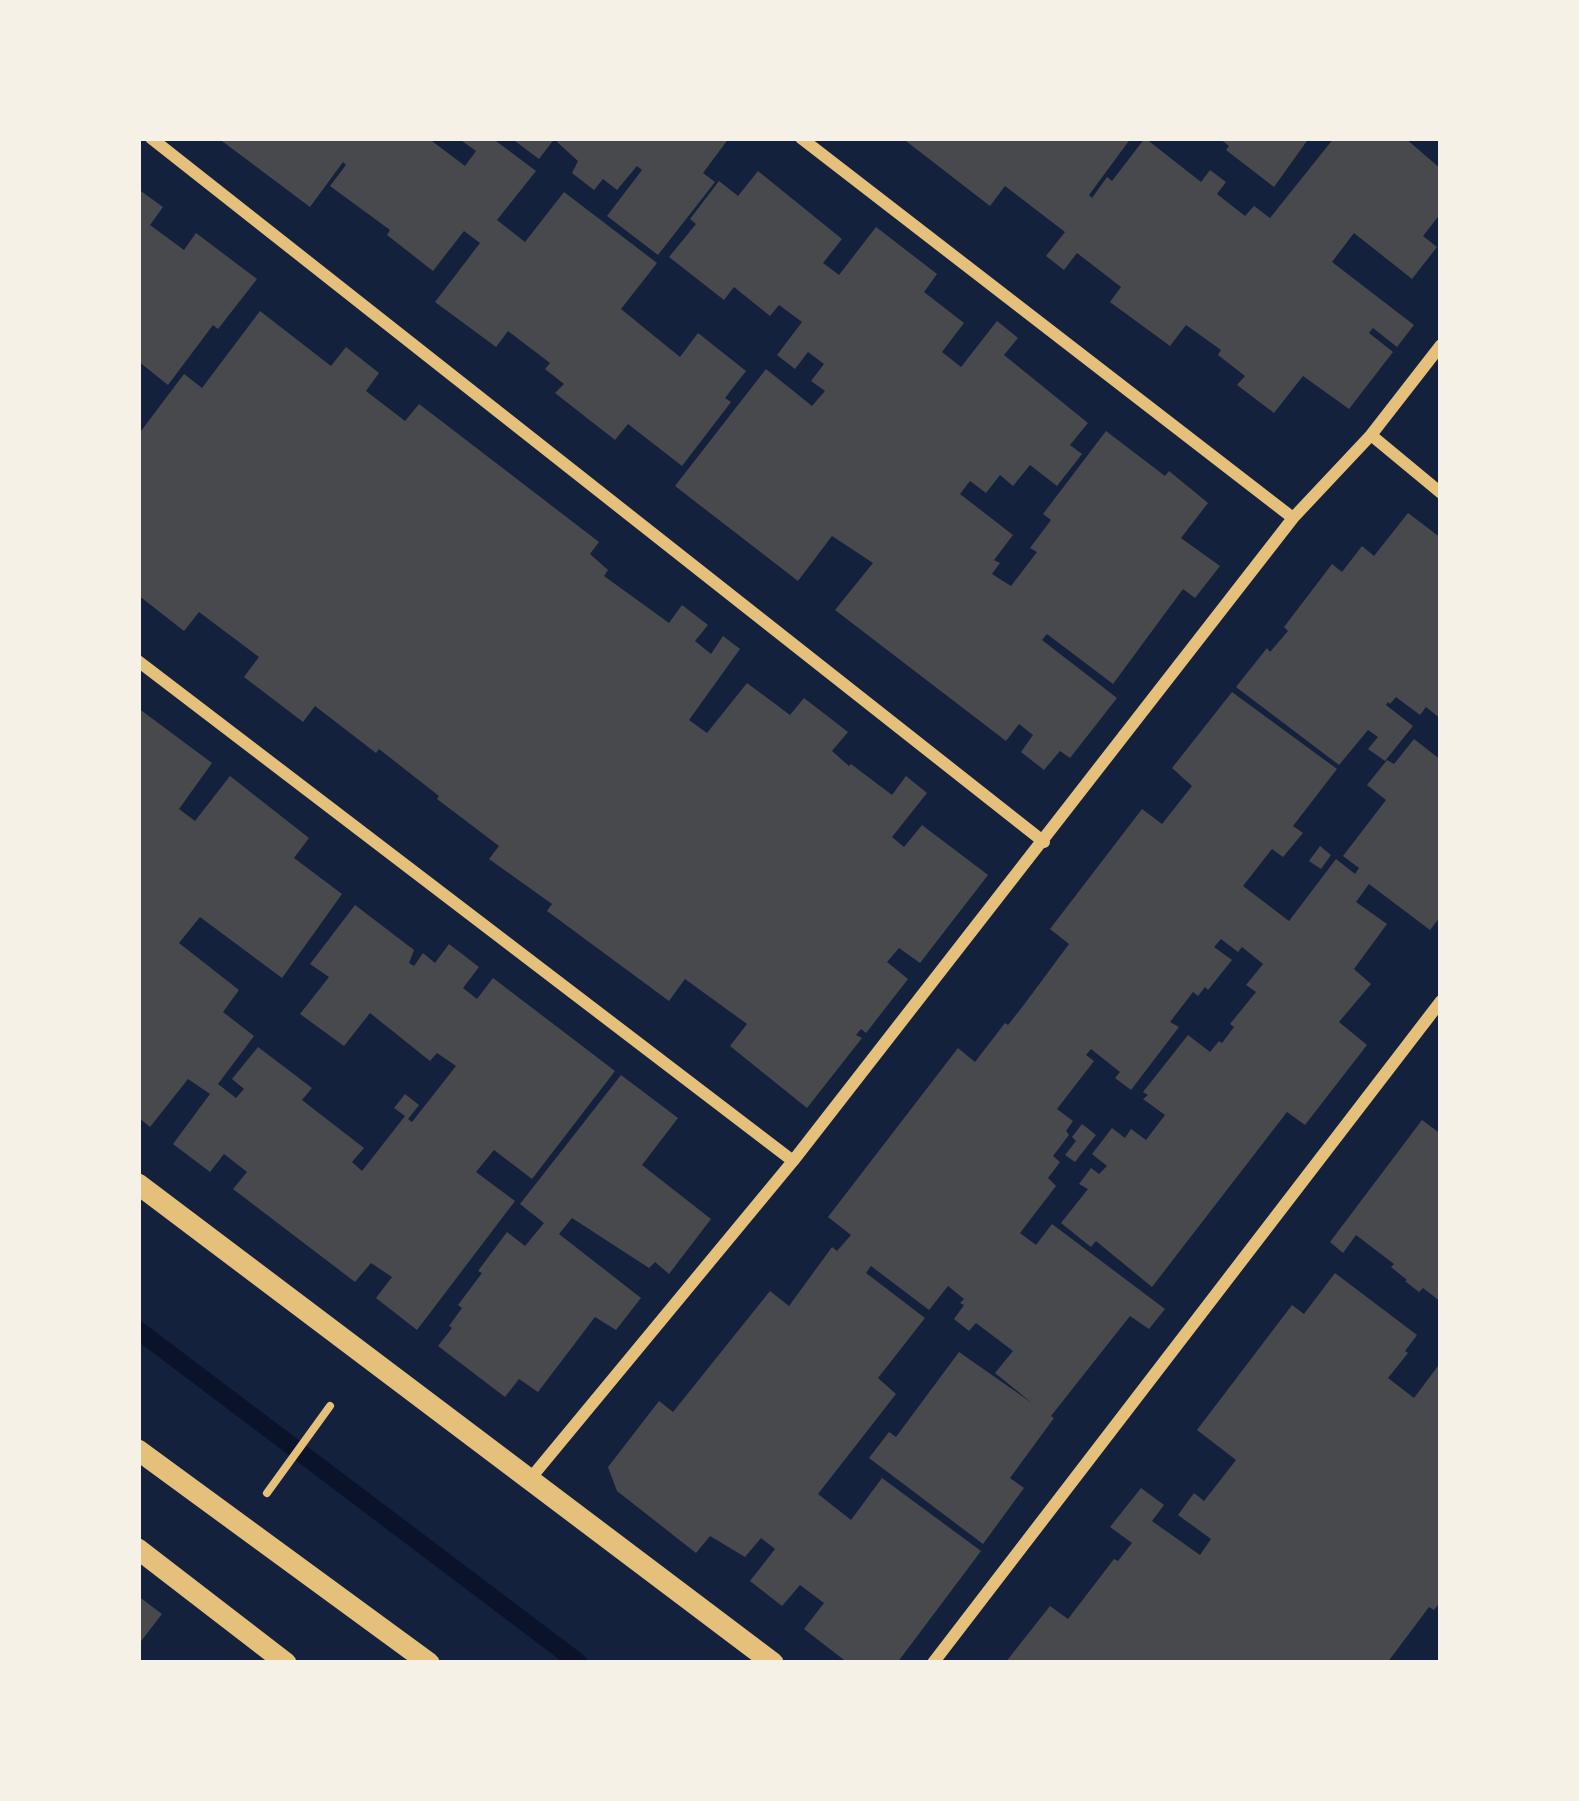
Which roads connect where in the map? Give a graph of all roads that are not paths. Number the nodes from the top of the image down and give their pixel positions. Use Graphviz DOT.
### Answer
graph roads {
  1 [pos="151,138"];
  2 [pos="801,138"];
  3 [pos="1441,345"];
  4 [pos="1371,435"];
  5 [pos="1441,493"];
  6 [pos="1293,518"];
  7 [pos="138,661"];
  8 [pos="1044,842"];
  9 [pos="1441,1001"];
  10 [pos="794,1161"];
  11 [pos="138,1184"];
  12 [pos="138,1450"];
  13 [pos="530,1479"];
  14 [pos="138,1549"];
  15 [pos="286,1663"];
  16 [pos="429,1663"];
  17 [pos="773,1663"];
  18 [pos="933,1663"];
  1 -- 8 [label="street"];
  2 -- 6 [label="street"];
  3 -- 4 [label="street"];
  4 -- 5 [label="street"];
  4 -- 6 [label="street"];
  6 -- 8 [label="street"];
  7 -- 10 [label="street"];
  8 -- 10 [label="street"];
  9 -- 18 [label="street"];
  10 -- 13 [label="street"];
  11 -- 13 [label="street"];
  12 -- 16 [label="street"];
  13 -- 17 [label="street"];
  14 -- 15 [label="street"];
}
